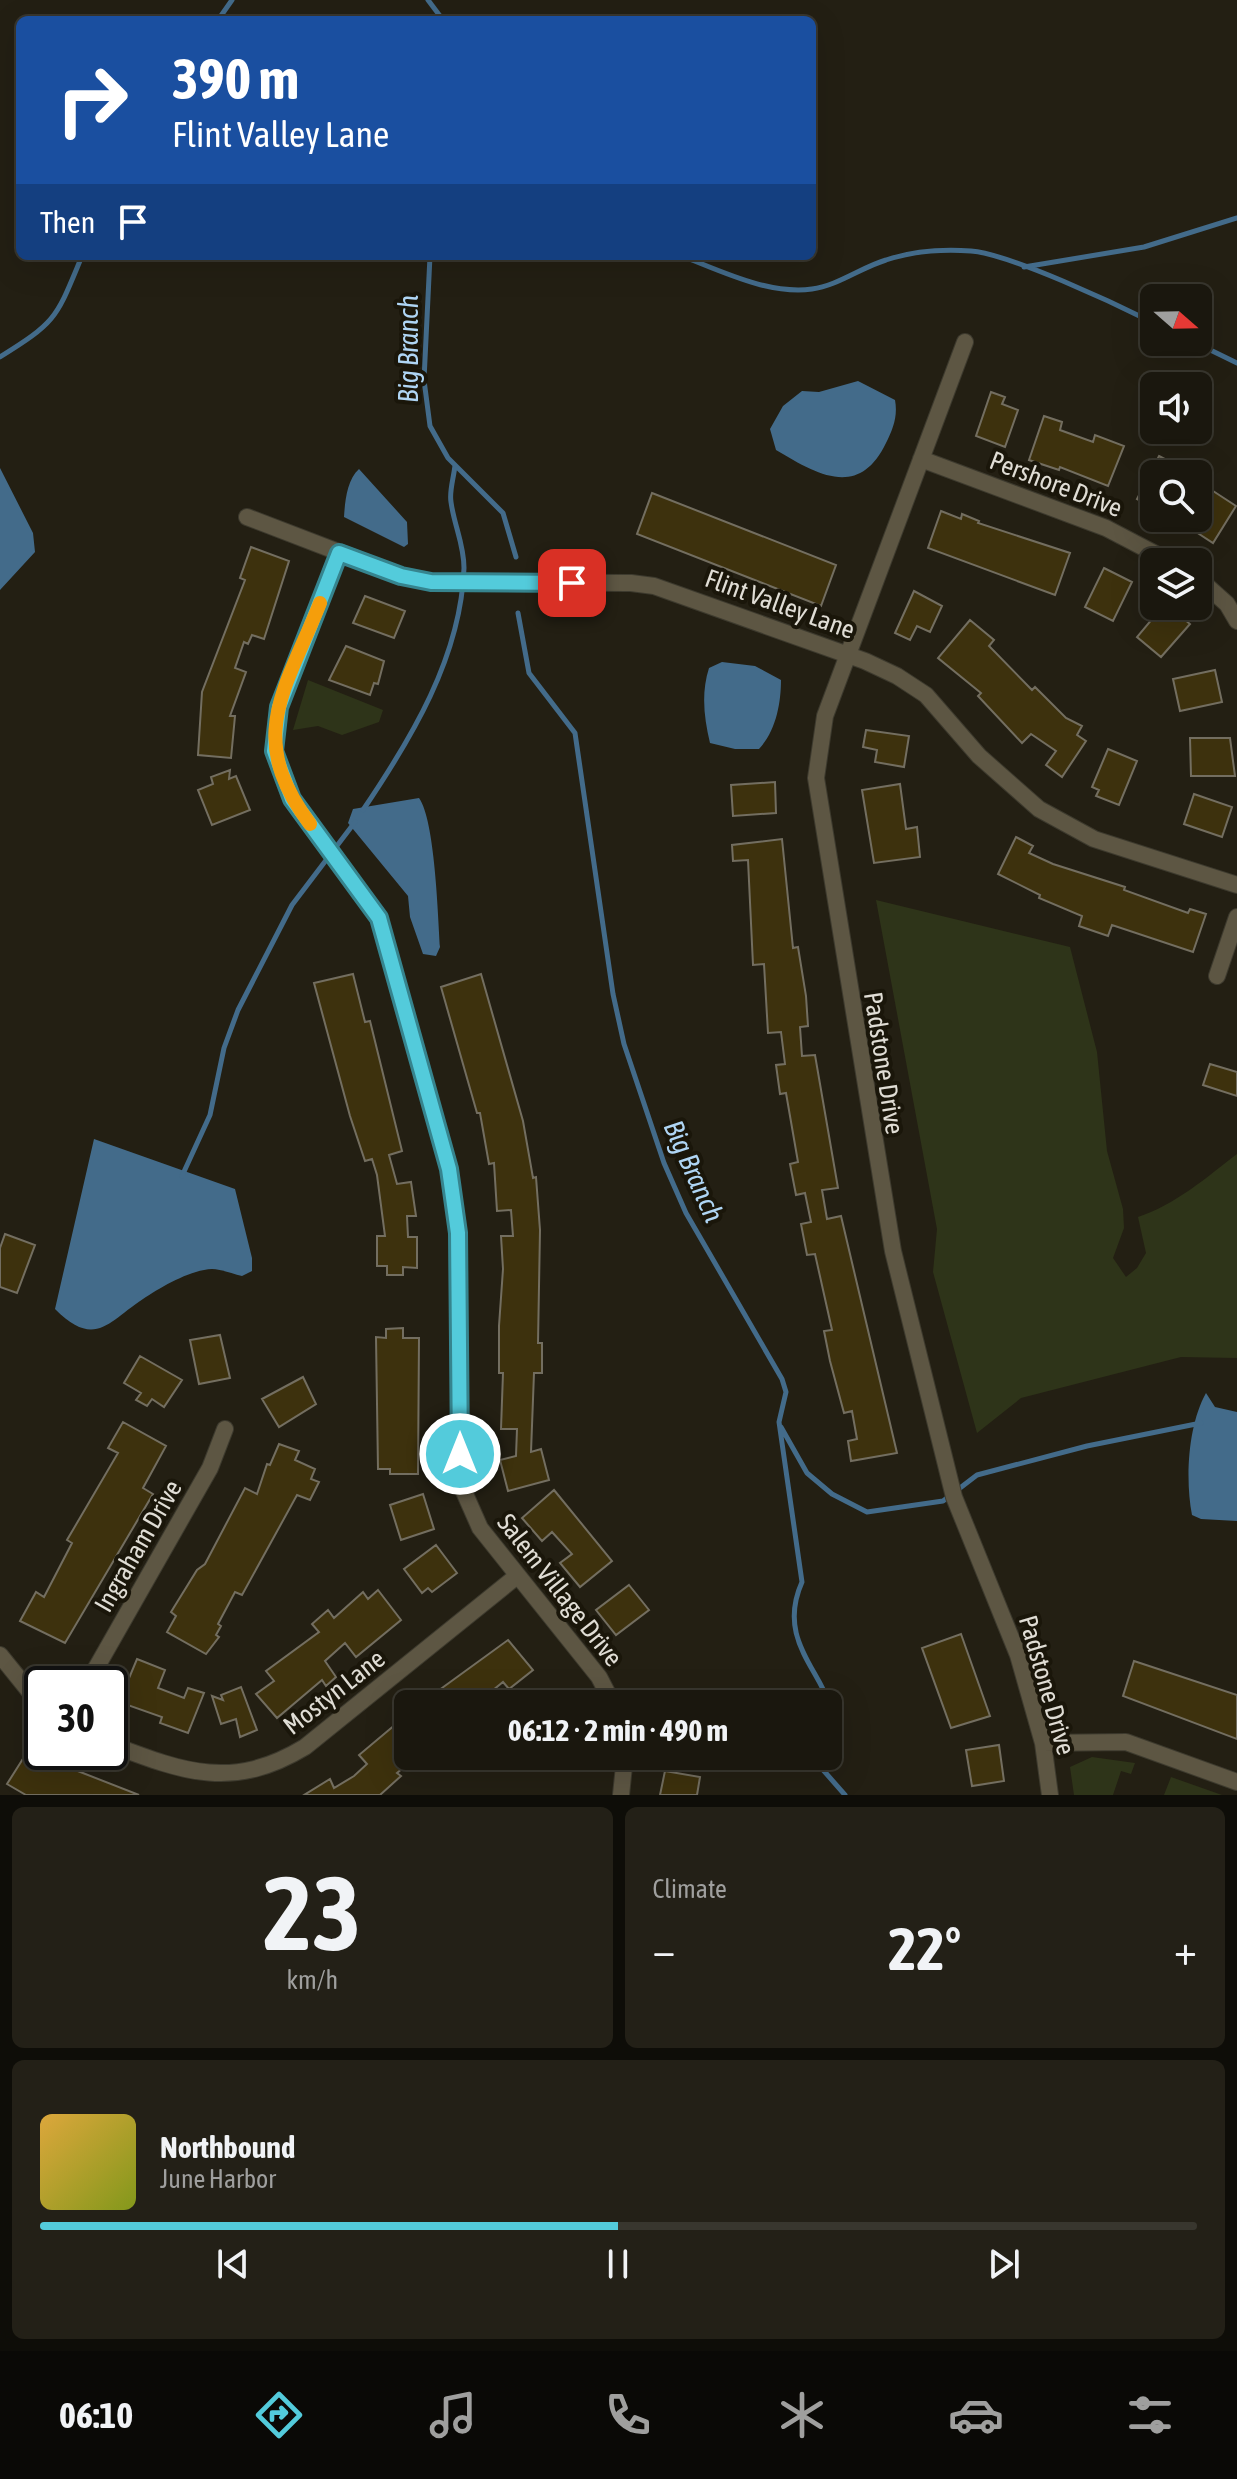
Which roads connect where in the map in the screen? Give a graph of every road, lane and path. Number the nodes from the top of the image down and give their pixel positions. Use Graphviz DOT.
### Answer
graph roads {
  1 [pos="965,342"];
  2 [pos="921,459"];
  3 [pos="247,517"];
  4 [pos="1144,548"];
  5 [pos="339,553"];
  6 [pos="1212,590"];
  7 [pos="1237,621"];
  8 [pos="846,654"];
  9 [pos="1237,885"];
  10 [pos="1237,917"];
  11 [pos="1217,976"];
  12 [pos="225,1429"];
  13 [pos="517,1576"];
  14 [pos="0,1655"];
  15 [pos="97,1666"];
  16 [pos="24,1685"];
  17 [pos="606,1690"];
  18 [pos="1043,1743"];
  19 [pos="128,1751"];
  20 [pos="624,1770"];
  21 [pos="1237,1782"];
  22 [pos="621,1795"];
  23 [pos="1050,1795"];
  1 -- 2 [label="street, Padstone Drive"];
  2 -- 4 [label="street, Pershore Drive"];
  2 -- 8 [label="street, Padstone Drive"];
  3 -- 5 [label="street, Flint Valley Lane"];
  5 -- 8 [label="street, Flint Valley Lane"];
  5 -- 13 [label="street, Salem Village Drive"];
  6 -- 7 [label="street"];
  8 -- 9 [label="street, Flint Valley Lane"];
  8 -- 18 [label="street, Padstone Drive"];
  10 -- 11 [label="street"];
  12 -- 15 [label="street, Ingraham Drive"];
  13 -- 17 [label="street, Salem Village Drive"];
  13 -- 19 [label="street, Mostyn Lane"];
  14 -- 16 [label="street"];
  18 -- 21 [label="street"];
  18 -- 23 [label="street, Padstone Drive"];
  20 -- 22 [label="street"];
}
